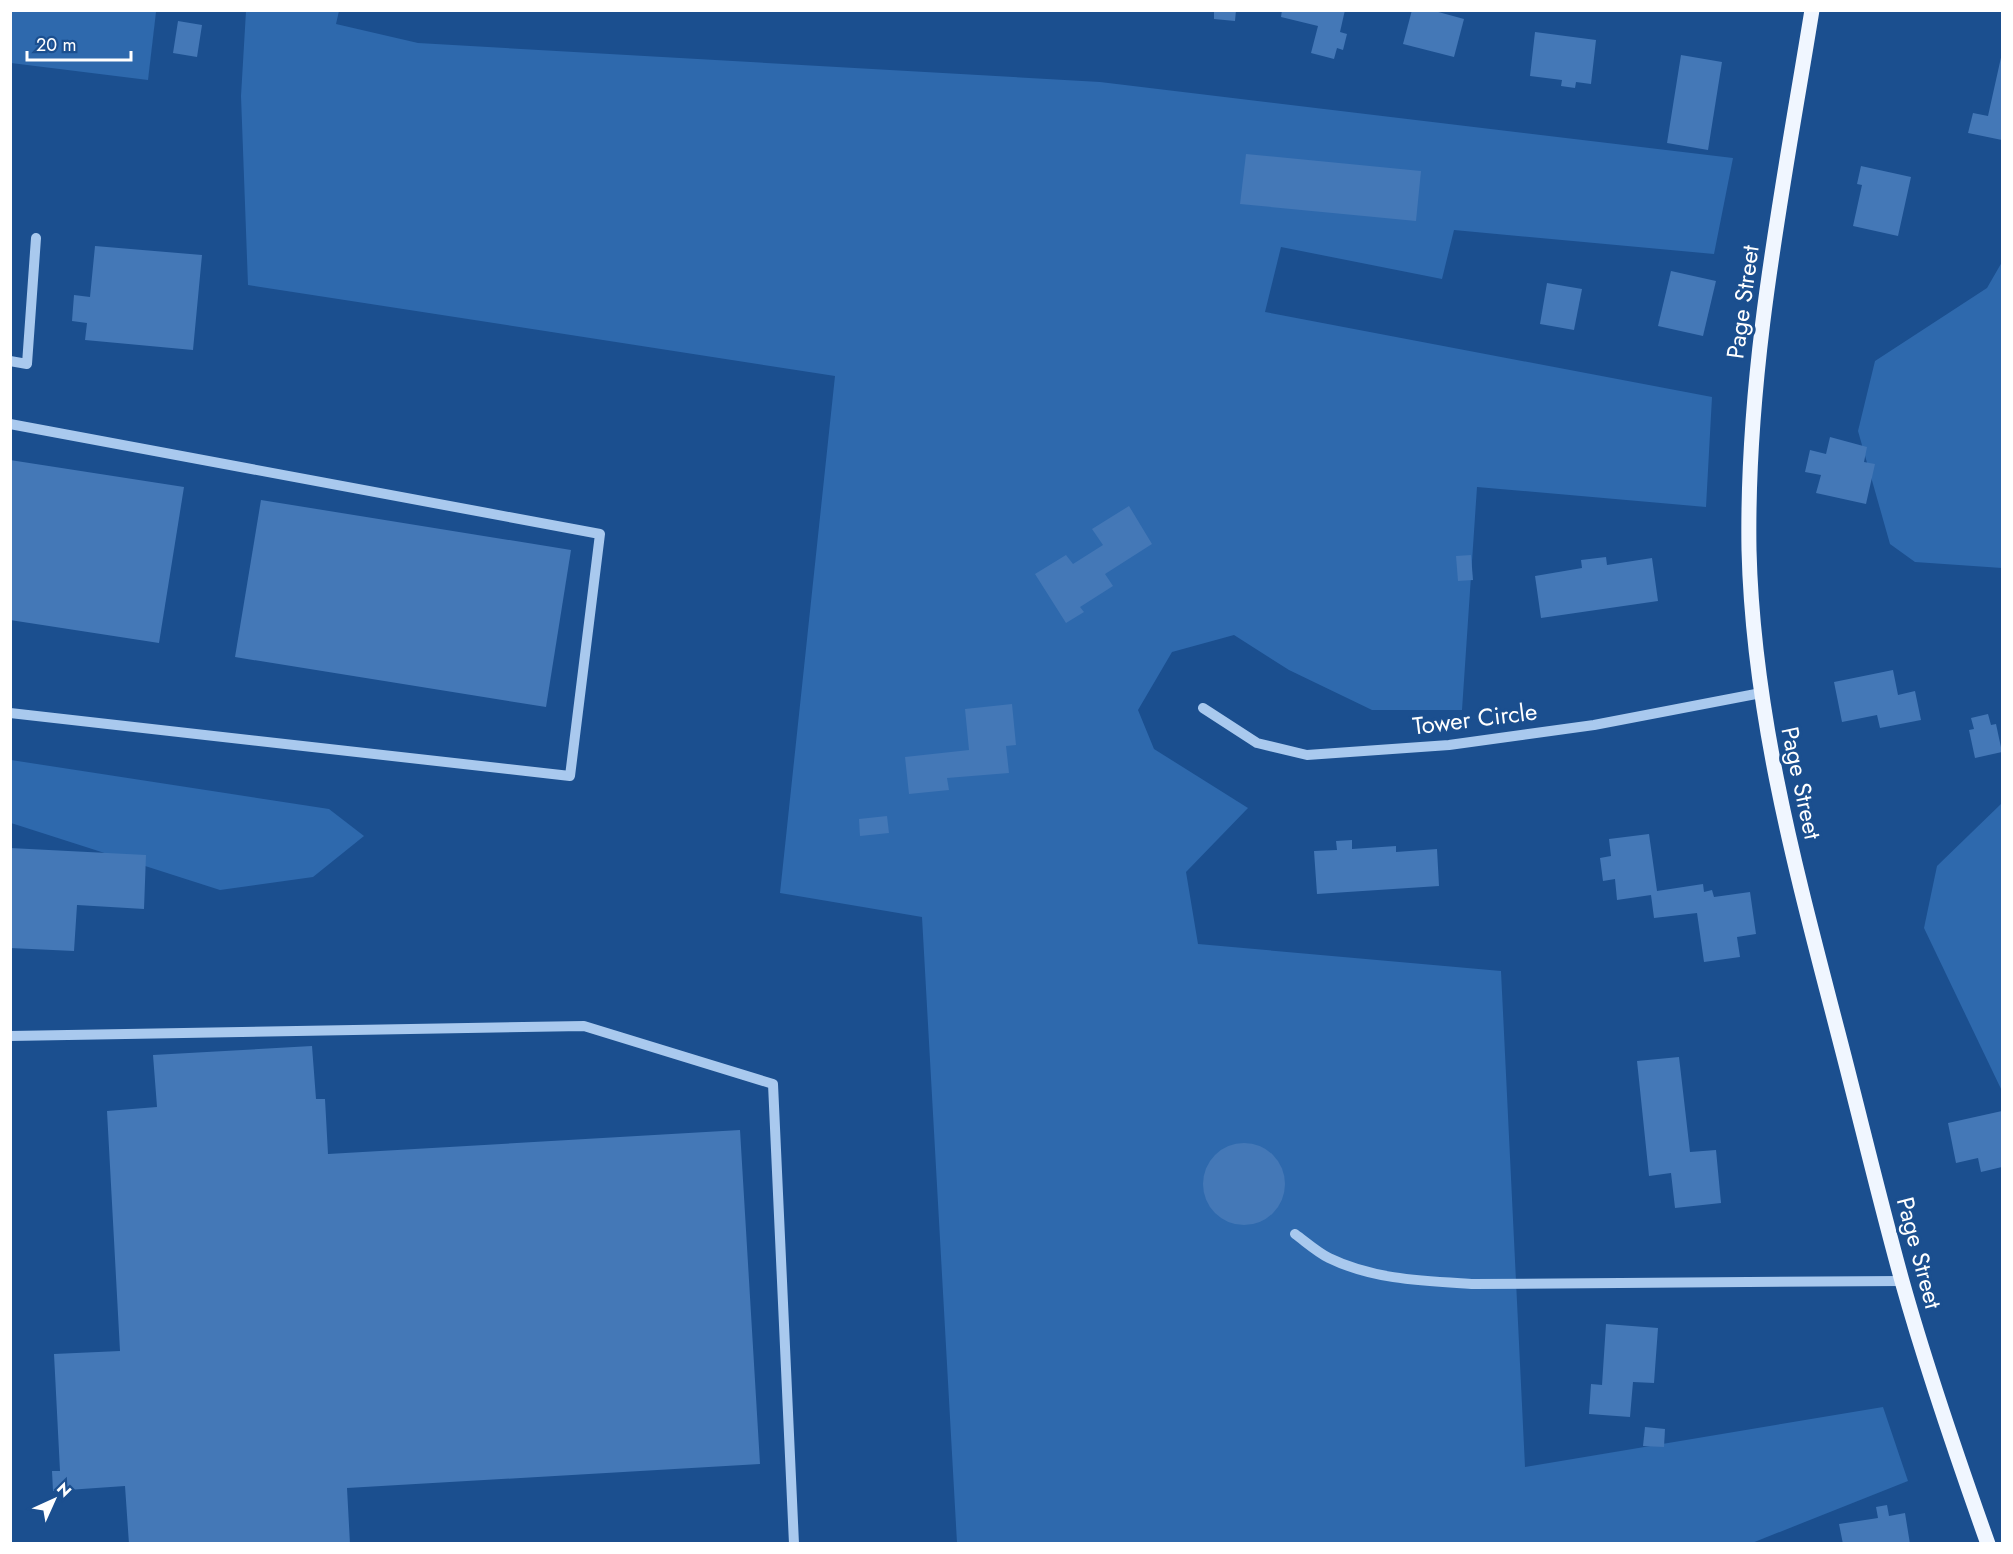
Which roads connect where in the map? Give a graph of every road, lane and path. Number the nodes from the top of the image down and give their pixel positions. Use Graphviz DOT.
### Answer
graph roads {
  1 [pos="1812,10"];
  2 [pos="36,238"];
  3 [pos="10,361"];
  4 [pos="10,424"];
  5 [pos="1761,693"];
  6 [pos="1203,708"];
  7 [pos="10,713"];
  8 [pos="10,1036"];
  9 [pos="1295,1234"];
  10 [pos="1902,1281"];
  11 [pos="794,1544"];
  12 [pos="1988,1544"];
  1 -- 5 [label="main road, Page Street"];
  2 -- 3 [label="street"];
  4 -- 7 [label="street"];
  5 -- 6 [label="street, Tower Circle"];
  5 -- 10 [label="main road, Page Street"];
  8 -- 11 [label="street"];
  9 -- 10 [label="street"];
  10 -- 12 [label="main road, Page Street"];
}
